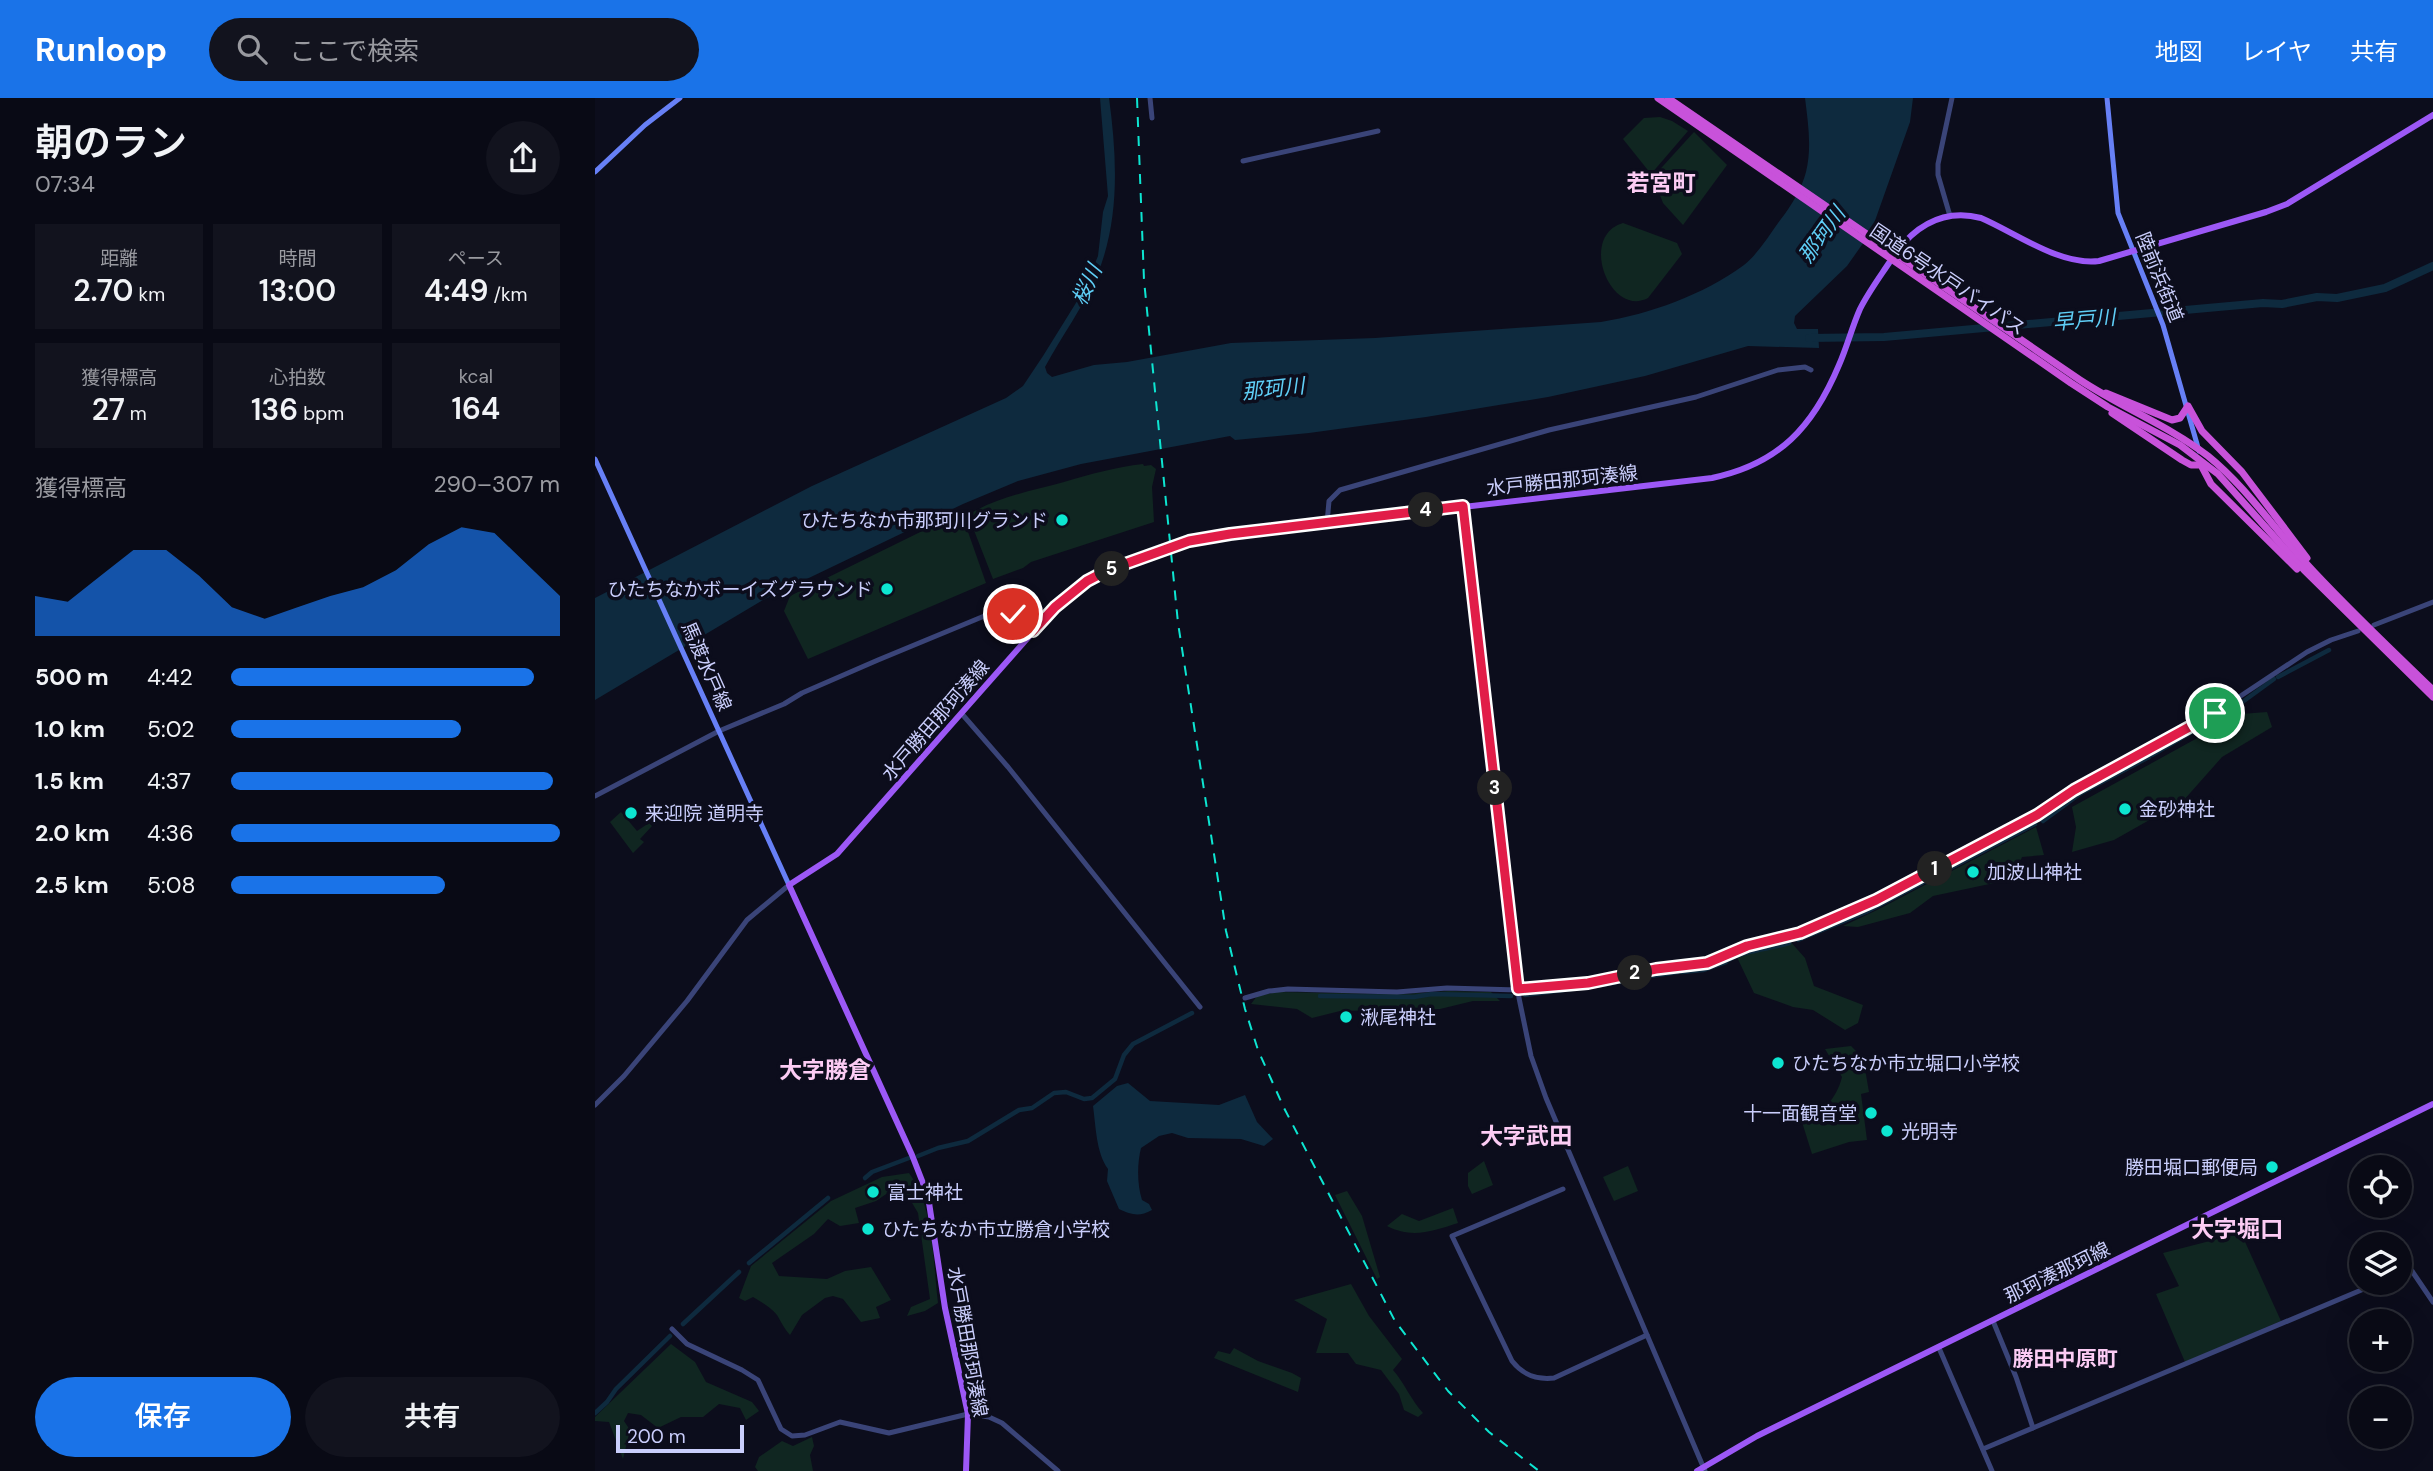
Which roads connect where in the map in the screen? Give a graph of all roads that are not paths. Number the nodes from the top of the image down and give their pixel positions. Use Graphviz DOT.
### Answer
graph roads {
  1 [pos="680,98"];
  2 [pos="1150,98"];
  3 [pos="1658,98"];
  4 [pos="1668,98"];
  5 [pos="1952,98"];
  6 [pos="2107,98"];
  7 [pos="2433,114"];
  8 [pos="1152,118"];
  9 [pos="1378,131"];
  10 [pos="1243,161"];
  11 [pos="595,172"];
  12 [pos="1950,216"];
  13 [pos="2133,250"];
  14 [pos="1884,251"];
  15 [pos="1898,251"];
  16 [pos="1889,263"];
  17 [pos="2010,337"];
  18 [pos="1811,370"];
  19 [pos="2075,382"];
  20 [pos="2188,406"];
  21 [pos="2192,449"];
  22 [pos="595,459"];
  23 [pos="2204,465"];
  24 [pos="1463,506"];
  25 [pos="1327,523"];
  26 [pos="2336,593"];
  27 [pos="2433,602"];
  28 [pos="2337,604"];
  29 [pos="2374,625"];
  30 [pos="1033,631"];
  31 [pos="2358,631"];
  32 [pos="2433,690"];
  33 [pos="2433,697"];
  34 [pos="962,714"];
  35 [pos="719,730"];
  36 [pos="595,796"];
  37 [pos="789,885"];
  38 [pos="1518,989"];
  39 [pos="1245,998"];
  40 [pos="1201,1007"];
  41 [pos="2433,1104"];
  42 [pos="595,1105"];
  43 [pos="1563,1189"];
  44 [pos="2412,1271"];
  45 [pos="2349,1295"];
  46 [pos="2433,1302"];
  47 [pos="1993,1321"];
  48 [pos="672,1329"];
  49 [pos="1647,1335"];
  50 [pos="1939,1348"];
  51 [pos="968,1414"];
  52 [pos="2033,1428"];
  53 [pos="1983,1449"];
  54 [pos="1702,1470"];
  55 [pos="966,1471"];
  56 [pos="1058,1471"];
  57 [pos="1992,1471"];
  1 -- 11 [label="main road"];
  2 -- 8 [label="street"];
  3 -- 14 [label="highway, 国道6号水戸バイパス"];
  4 -- 14 [label="highway, 国道6号水戸バイパス"];
  5 -- 12 [label="street"];
  6 -- 13 [label="main road, 陸前浜街道"];
  7 -- 13 [label="main road"];
  9 -- 10 [label="street"];
  12 -- 13 [label="main road"];
  12 -- 15 [label="main road"];
  13 -- 20 [label="main road, 陸前浜街道"];
  14 -- 17 [label="highway, 国道6号水戸バイパス"];
  14 -- 17 [label="highway, 国道6号水戸バイパス"];
  16 -- 24 [label="main road, 水戸勝田那珂湊線"];
  17 -- 19 [label="highway, 国道6号水戸バイパス"];
  18 -- 25 [label="street"];
  19 -- 20 [label="highway"];
  19 -- 21 [label="highway, 国道6号水戸バイパス"];
  19 -- 23 [label="highway"];
  20 -- 23 [label="main road, 陸前浜街道"];
  20 -- 26 [label="highway"];
  21 -- 23 [label="highway, 国道6号水戸バイパス"];
  21 -- 26 [label="highway, 国道6号水戸バイパス"];
  22 -- 35 [label="main road, 馬渡水戸線"];
  23 -- 28 [label="highway, 国道6号水戸バイパス"];
  23 -- 28 [label="highway"];
  24 -- 25 [label="main road, 水戸勝田那珂湊線"];
  24 -- 38 [label="street"];
  25 -- 30 [label="main road, 水戸勝田那珂湊線"];
  26 -- 32 [label="highway"];
  27 -- 29 [label="street"];
  28 -- 33 [label="highway"];
  30 -- 34 [label="main road, 水戸勝田那珂湊線"];
  30 -- 35 [label="street"];
  31 -- 38 [label="street"];
  34 -- 37 [label="main road, 水戸勝田那珂湊線"];
  34 -- 40 [label="street"];
  35 -- 36 [label="street"];
  35 -- 37 [label="main road, 馬渡水戸線"];
  37 -- 42 [label="street"];
  37 -- 51 [label="main road, 水戸勝田那珂湊線"];
  38 -- 39 [label="street"];
  38 -- 49 [label="street"];
  41 -- 47 [label="main road, 那珂湊那珂線"];
  43 -- 49 [label="street"];
  44 -- 46 [label="street"];
  45 -- 52 [label="street"];
  47 -- 50 [label="main road, 那珂湊那珂線"];
  47 -- 52 [label="street"];
  48 -- 51 [label="street"];
  49 -- 54 [label="street"];
  50 -- 53 [label="street"];
  50 -- 54 [label="main road, 那珂湊那珂線"];
  51 -- 55 [label="main road, 水戸勝田那珂湊線"];
  51 -- 56 [label="street"];
  52 -- 53 [label="street"];
  53 -- 57 [label="street"];
}
